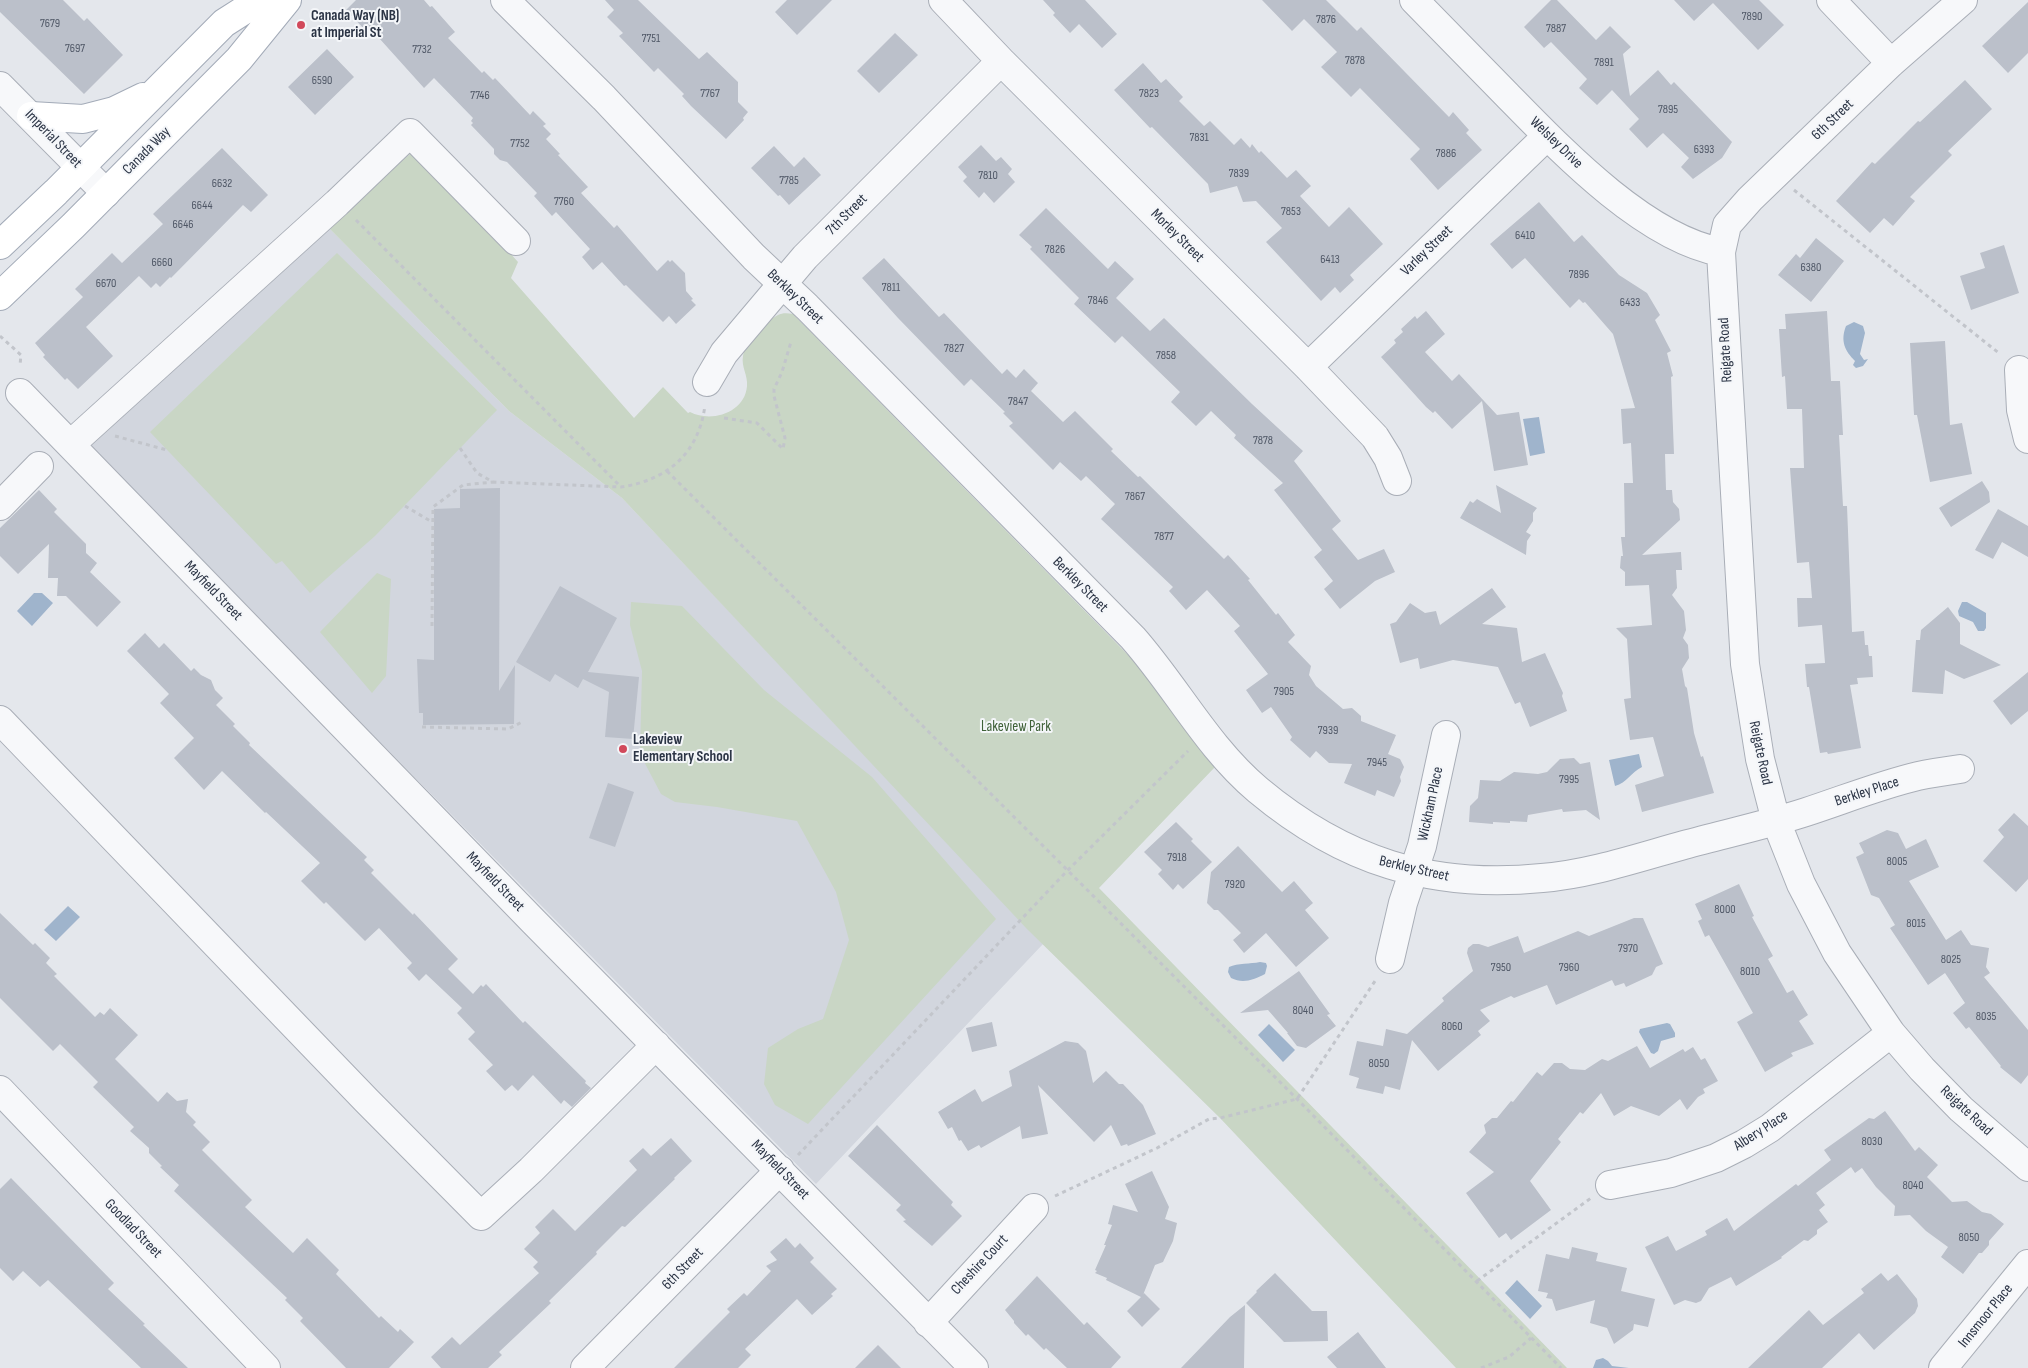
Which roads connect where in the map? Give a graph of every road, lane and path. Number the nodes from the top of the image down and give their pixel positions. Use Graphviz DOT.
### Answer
graph roads {
  1 [pos="260,0"];
  2 [pos="287,0"];
  3 [pos="505,0"];
  4 [pos="943,0"];
  5 [pos="1414,0"];
  6 [pos="1831,0"];
  7 [pos="1963,0"];
  8 [pos="1001,61"];
  9 [pos="1891,63"];
  10 [pos="0,86"];
  11 [pos="156,92"];
  12 [pos="31,116"];
  13 [pos="1547,136"];
  14 [pos="80,168"];
  15 [pos="1776,175"];
  16 [pos="106,193"];
  17 [pos="337,202"];
  18 [pos="516,242"];
  19 [pos="0,245"];
  20 [pos="1721,252"];
  21 [pos="782,284"];
  22 [pos="0,296"];
  23 [pos="0,336"];
  24 [pos="791,342"];
  25 [pos="20,365"];
  26 [pos="1308,367"];
  27 [pos="2019,370"];
  28 [pos="707,382"];
  29 [pos="20,393"];
  30 [pos="724,418"];
  31 [pos="78,437"];
  32 [pos="2028,439"];
  33 [pos="460,448"];
  34 [pos="167,450"];
  35 [pos="39,466"];
  36 [pos="667,471"];
  37 [pos="1398,481"];
  38 [pos="494,482"];
  39 [pos="621,488"];
  40 [pos="0,506"];
  41 [pos="405,506"];
  42 [pos="432,522"];
  43 [pos="432,626"];
  44 [pos="0,720"];
  45 [pos="522,722"];
  46 [pos="422,728"];
  47 [pos="1204,734"];
  48 [pos="1446,735"];
  49 [pos="1960,769"];
  50 [pos="1776,821"];
  51 [pos="1067,871"];
  52 [pos="1414,872"];
  53 [pos="1390,958"];
  54 [pos="1891,1033"];
  55 [pos="656,1045"];
  56 [pos="0,1090"];
  57 [pos="1297,1099"];
  58 [pos="789,1162"];
  59 [pos="2028,1167"];
  60 [pos="1610,1185"];
  61 [pos="1034,1208"];
  62 [pos="2028,1264"];
  63 [pos="1477,1281"];
  64 [pos="928,1323"];
  65 [pos="1531,1338"];
  66 [pos="601,1363"];
  67 [pos="266,1368"];
  68 [pos="974,1368"];
  69 [pos="1481,1368"];
  70 [pos="1561,1368"];
  71 [pos="1943,1368"];
  1 -- 11 [label="main road"];
  2 -- 16 [label="main road, Canada Way"];
  3 -- 21 [label="street, Berkley Street"];
  4 -- 8 [label="street, Morley Street"];
  5 -- 13 [label="street, Welsley Drive"];
  6 -- 9 [label="street"];
  7 -- 9 [label="street, 6th Street"];
  8 -- 21 [label="street, 7th Street"];
  8 -- 26 [label="street, Morley Street"];
  9 -- 15 [label="street, 6th Street"];
  10 -- 12 [label="street, Imperial Street"];
  11 -- 12 [label="main road"];
  11 -- 14 [label="main road"];
  12 -- 14 [label="street, Imperial Street"];
  13 -- 20 [label="street, Welsley Drive"];
  13 -- 26 [label="street, Varley Street"];
  14 -- 16 [label="street, Imperial Street"];
  14 -- 19 [label="main road"];
  15 -- 20 [label="street, 6th Street"];
  15 -- 27 [label="path"];
  16 -- 22 [label="main road, Canada Way"];
  17 -- 18 [label="street"];
  17 -- 31 [label="street"];
  17 -- 39 [label="path"];
  20 -- 50 [label="street, Reigate Road"];
  21 -- 28 [label="street, 7th Street"];
  21 -- 47 [label="street, Berkley Street"];
  23 -- 25 [label="path"];
  24 -- 30 [label="path"];
  26 -- 37 [label="street, Morley Street"];
  27 -- 32 [label="street"];
  28 -- 36 [label="path"];
  29 -- 31 [label="street, Mayfield Street"];
  31 -- 34 [label="path"];
  31 -- 55 [label="street, Mayfield Street"];
  33 -- 38 [label="path"];
  35 -- 40 [label="street"];
  36 -- 39 [label="path"];
  36 -- 51 [label="path"];
  38 -- 39 [label="path"];
  38 -- 42 [label="path"];
  41 -- 42 [label="path"];
  42 -- 43 [label="path"];
  44 -- 55 [label="street"];
  45 -- 46 [label="path"];
  47 -- 51 [label="path"];
  47 -- 52 [label="street, Berkley Street"];
  48 -- 52 [label="street, Wickham Place"];
  49 -- 50 [label="street, Berkley Place"];
  50 -- 52 [label="street, Berkley Street"];
  50 -- 54 [label="street, Reigate Road"];
  51 -- 57 [label="path"];
  51 -- 58 [label="path"];
  52 -- 53 [label="street, Wickham Place"];
  53 -- 57 [label="path"];
  54 -- 59 [label="street, Reigate Road"];
  54 -- 60 [label="street, Albery Place"];
  55 -- 58 [label="street, Mayfield Street"];
  56 -- 67 [label="street, Goodlad Street"];
  57 -- 61 [label="path"];
  57 -- 63 [label="path"];
  58 -- 64 [label="street, Mayfield Street"];
  58 -- 66 [label="street, 6th Street"];
  60 -- 63 [label="path"];
  61 -- 64 [label="street, Cheshire Court"];
  62 -- 71 [label="street, Innsmoor Place"];
  63 -- 65 [label="path"];
  64 -- 68 [label="street, Mayfield Street"];
  65 -- 69 [label="path"];
  65 -- 70 [label="path"];
}
